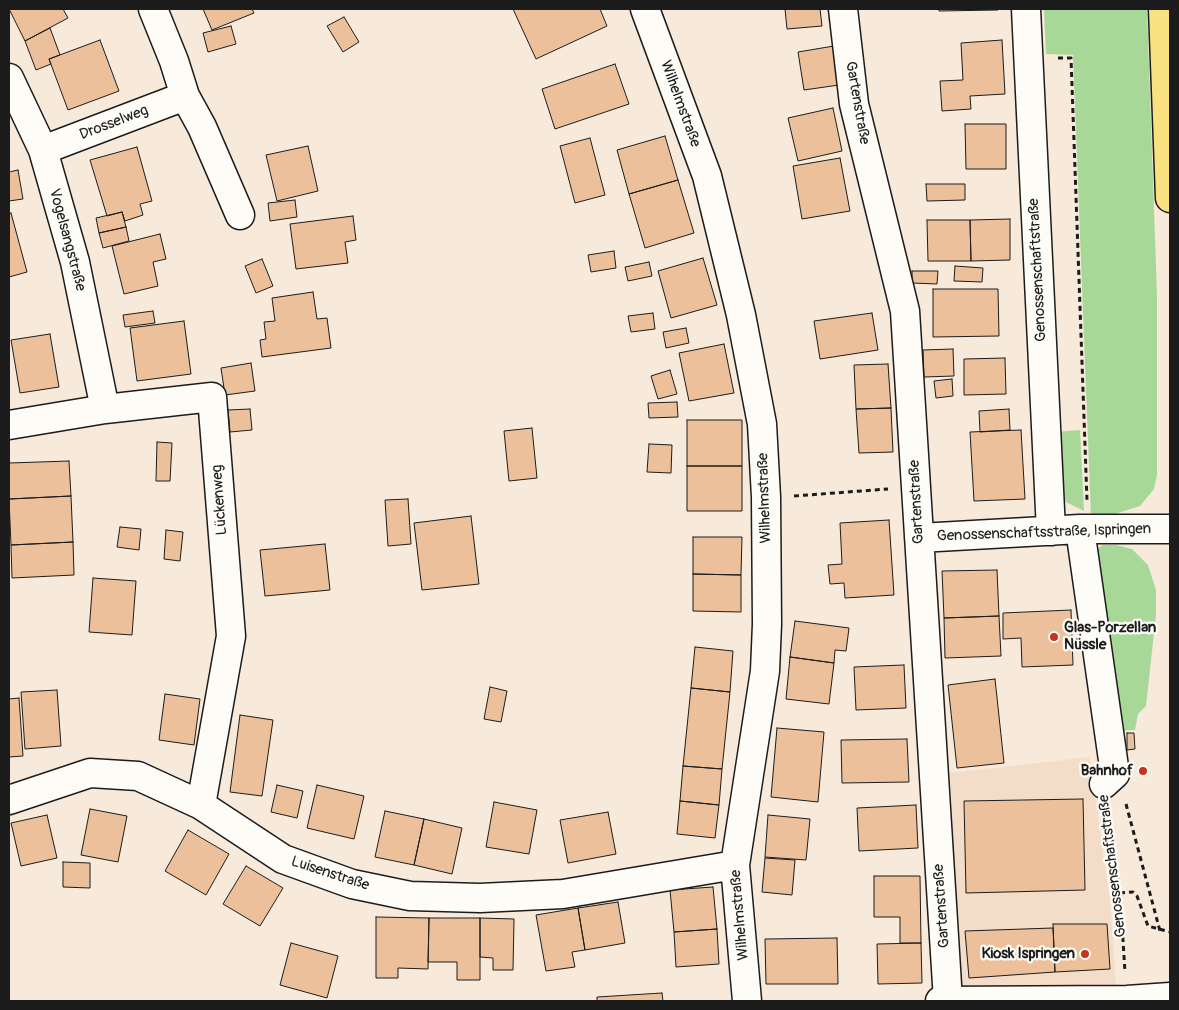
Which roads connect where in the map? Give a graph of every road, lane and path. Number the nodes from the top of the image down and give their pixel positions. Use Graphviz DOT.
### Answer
graph roads {
  1 [pos="153,9"];
  2 [pos="645,9"];
  3 [pos="843,9"];
  4 [pos="1026,9"];
  5 [pos="1163,9"];
  6 [pos="1028,58"];
  7 [pos="9,78"];
  8 [pos="184,96"];
  9 [pos="43,150"];
  10 [pos="1170,198"];
  11 [pos="240,216"];
  12 [pos="105,408"];
  13 [pos="9,425"];
  14 [pos="893,488"];
  15 [pos="790,496"];
  16 [pos="1084,529"];
  17 [pos="1170,529"];
  18 [pos="1051,531"];
  19 [pos="918,538"];
  20 [pos="1104,784"];
  21 [pos="9,800"];
  22 [pos="1125,802"];
  23 [pos="201,805"];
  24 [pos="735,865"];
  25 [pos="1120,893"];
  26 [pos="1160,930"];
  27 [pos="1170,932"];
  28 [pos="1170,997"];
  29 [pos="1126,1000"];
  30 [pos="747,1001"];
  31 [pos="940,1001"];
  32 [pos="948,1001"];
  33 [pos="1064,1001"];
  1 -- 8 [label="street"];
  2 -- 24 [label="street, Wilhelmstraße"];
  3 -- 19 [label="street, Gartenstraße"];
  4 -- 6 [label="street, Genossenschaftstraße"];
  5 -- 10 [label="main road"];
  6 -- 16 [label="path"];
  6 -- 18 [label="street, Genossenschaftstraße"];
  7 -- 9 [label="street, Vogelsangstraße"];
  8 -- 9 [label="street, Drosselweg"];
  8 -- 11 [label="street"];
  9 -- 12 [label="street, Vogelsangstraße"];
  12 -- 13 [label="street, Lückenweg"];
  12 -- 23 [label="street, Lückenweg"];
  14 -- 15 [label="path"];
  16 -- 17 [label="street, Genossenschaftsstraße, Ispringen"];
  16 -- 18 [label="street, Genossenschaftsstraße, Ispringen"];
  16 -- 20 [label="street, Genossenschaftstraße"];
  18 -- 19 [label="street, Genossenschaftsstraße, Ispringen"];
  19 -- 32 [label="street, Gartenstraße"];
  20 -- 25 [label="path, Genossenschaftstraße"];
  21 -- 23 [label="street, Luisenstraße"];
  22 -- 26 [label="path"];
  23 -- 24 [label="street, Luisenstraße"];
  24 -- 30 [label="street, Wilhelmstraße"];
  25 -- 26 [label="path"];
  25 -- 29 [label="path, Genossenschaftstraße"];
  26 -- 27 [label="path"];
  28 -- 29 [label="street"];
  29 -- 33 [label="street"];
  31 -- 32 [label="street"];
  32 -- 33 [label="street"];
}
